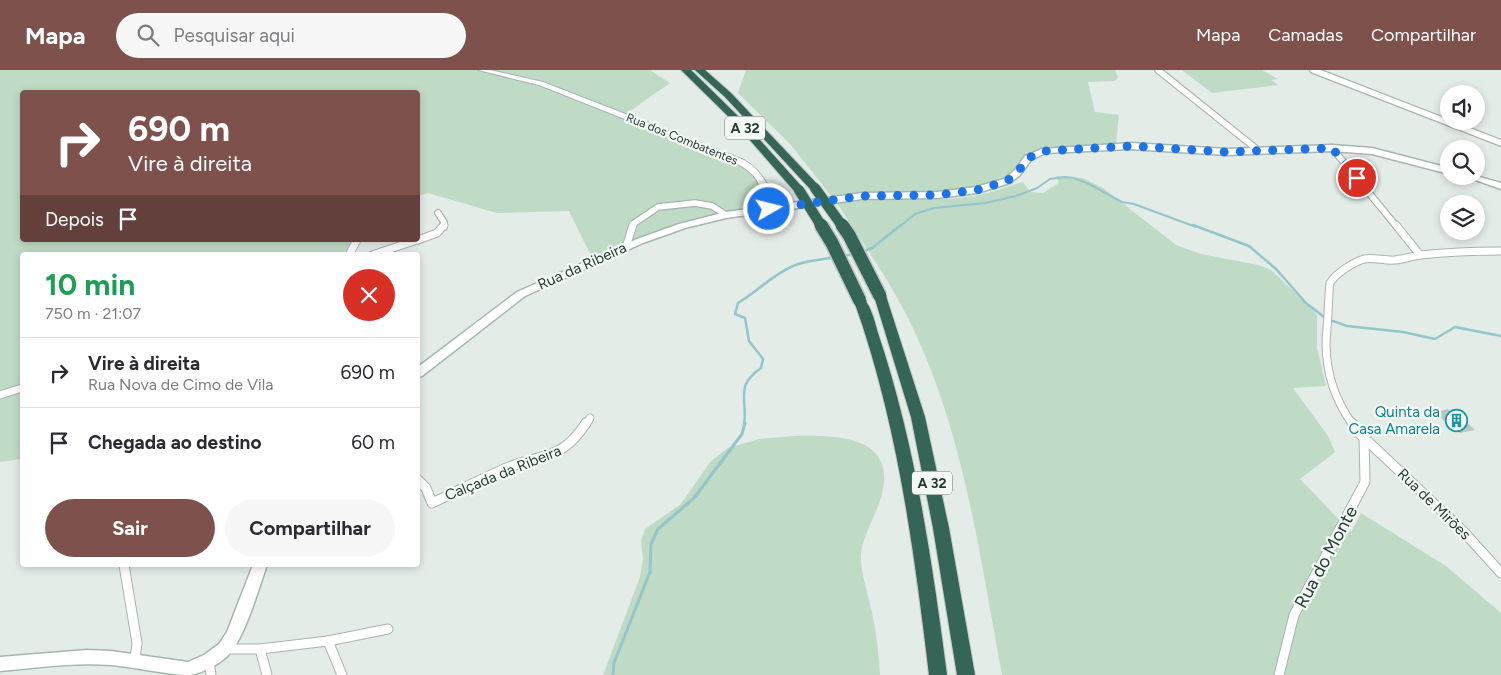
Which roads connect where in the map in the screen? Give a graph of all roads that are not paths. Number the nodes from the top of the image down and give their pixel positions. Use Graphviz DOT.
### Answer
graph roads {
  1 [pos="481,70"];
  2 [pos="686,70"];
  3 [pos="700,70"];
  4 [pos="1158,70"];
  5 [pos="1313,70"];
  6 [pos="1501,143"];
  7 [pos="1332,148"];
  8 [pos="1259,151"];
  9 [pos="1440,168"];
  10 [pos="1485,181"];
  11 [pos="1501,186"];
  12 [pos="769,209"];
  13 [pos="438,213"];
  14 [pos="726,215"];
  15 [pos="420,239"];
  16 [pos="411,242"];
  17 [pos="626,247"];
  18 [pos="1501,251"];
  19 [pos="381,252"];
  20 [pos="1420,255"];
  21 [pos="420,371"];
  22 [pos="20,389"];
  23 [pos="0,394"];
  24 [pos="590,418"];
  25 [pos="1364,438"];
  26 [pos="420,482"];
  27 [pos="124,567"];
  28 [pos="259,567"];
  29 [pos="1501,573"];
  30 [pos="388,629"];
  31 [pos="328,641"];
  32 [pos="224,649"];
  33 [pos="260,649"];
  34 [pos="135,660"];
  35 [pos="0,664"];
  36 [pos="210,668"];
  37 [pos="267,675"];
  38 [pos="342,675"];
  39 [pos="938,675"];
  40 [pos="966,675"];
  41 [pos="1279,675"];
  1 -- 12 [label="street, Rua dos Combatentes"];
  2 -- 39 [label="highway, A 32, bridge"];
  3 -- 40 [label="highway, A 32, bridge"];
  4 -- 8 [label="street"];
  5 -- 6 [label="street"];
  7 -- 8 [label="main road, Rua da Ribeira"];
  7 -- 9 [label="main road, Rua da Ribeira"];
  7 -- 20 [label="street"];
  8 -- 12 [label="main road, Rua da Ribeira"];
  10 -- 11 [label="main road"];
  12 -- 14 [label="main road, Rua da Ribeira"];
  13 -- 15 [label="street"];
  14 -- 17 [label="main road, Rua da Ribeira"];
  14 -- 17 [label="street"];
  16 -- 19 [label="street"];
  17 -- 21 [label="main road, Rua da Ribeira"];
  18 -- 20 [label="street, Rua de Mirões"];
  20 -- 25 [label="street, Rua de Mirões"];
  22 -- 23 [label="street"];
  24 -- 26 [label="street, Calçada da Ribeira"];
  25 -- 29 [label="street, Rua de Mirões"];
  25 -- 41 [label="street, Rua do Monte"];
  27 -- 34 [label="street"];
  28 -- 32 [label="main road"];
  30 -- 31 [label="street"];
  31 -- 33 [label="street"];
  31 -- 38 [label="street"];
  32 -- 33 [label="street"];
  32 -- 36 [label="main road"];
  33 -- 37 [label="street"];
  34 -- 35 [label="main road"];
  34 -- 36 [label="main road"];
}
